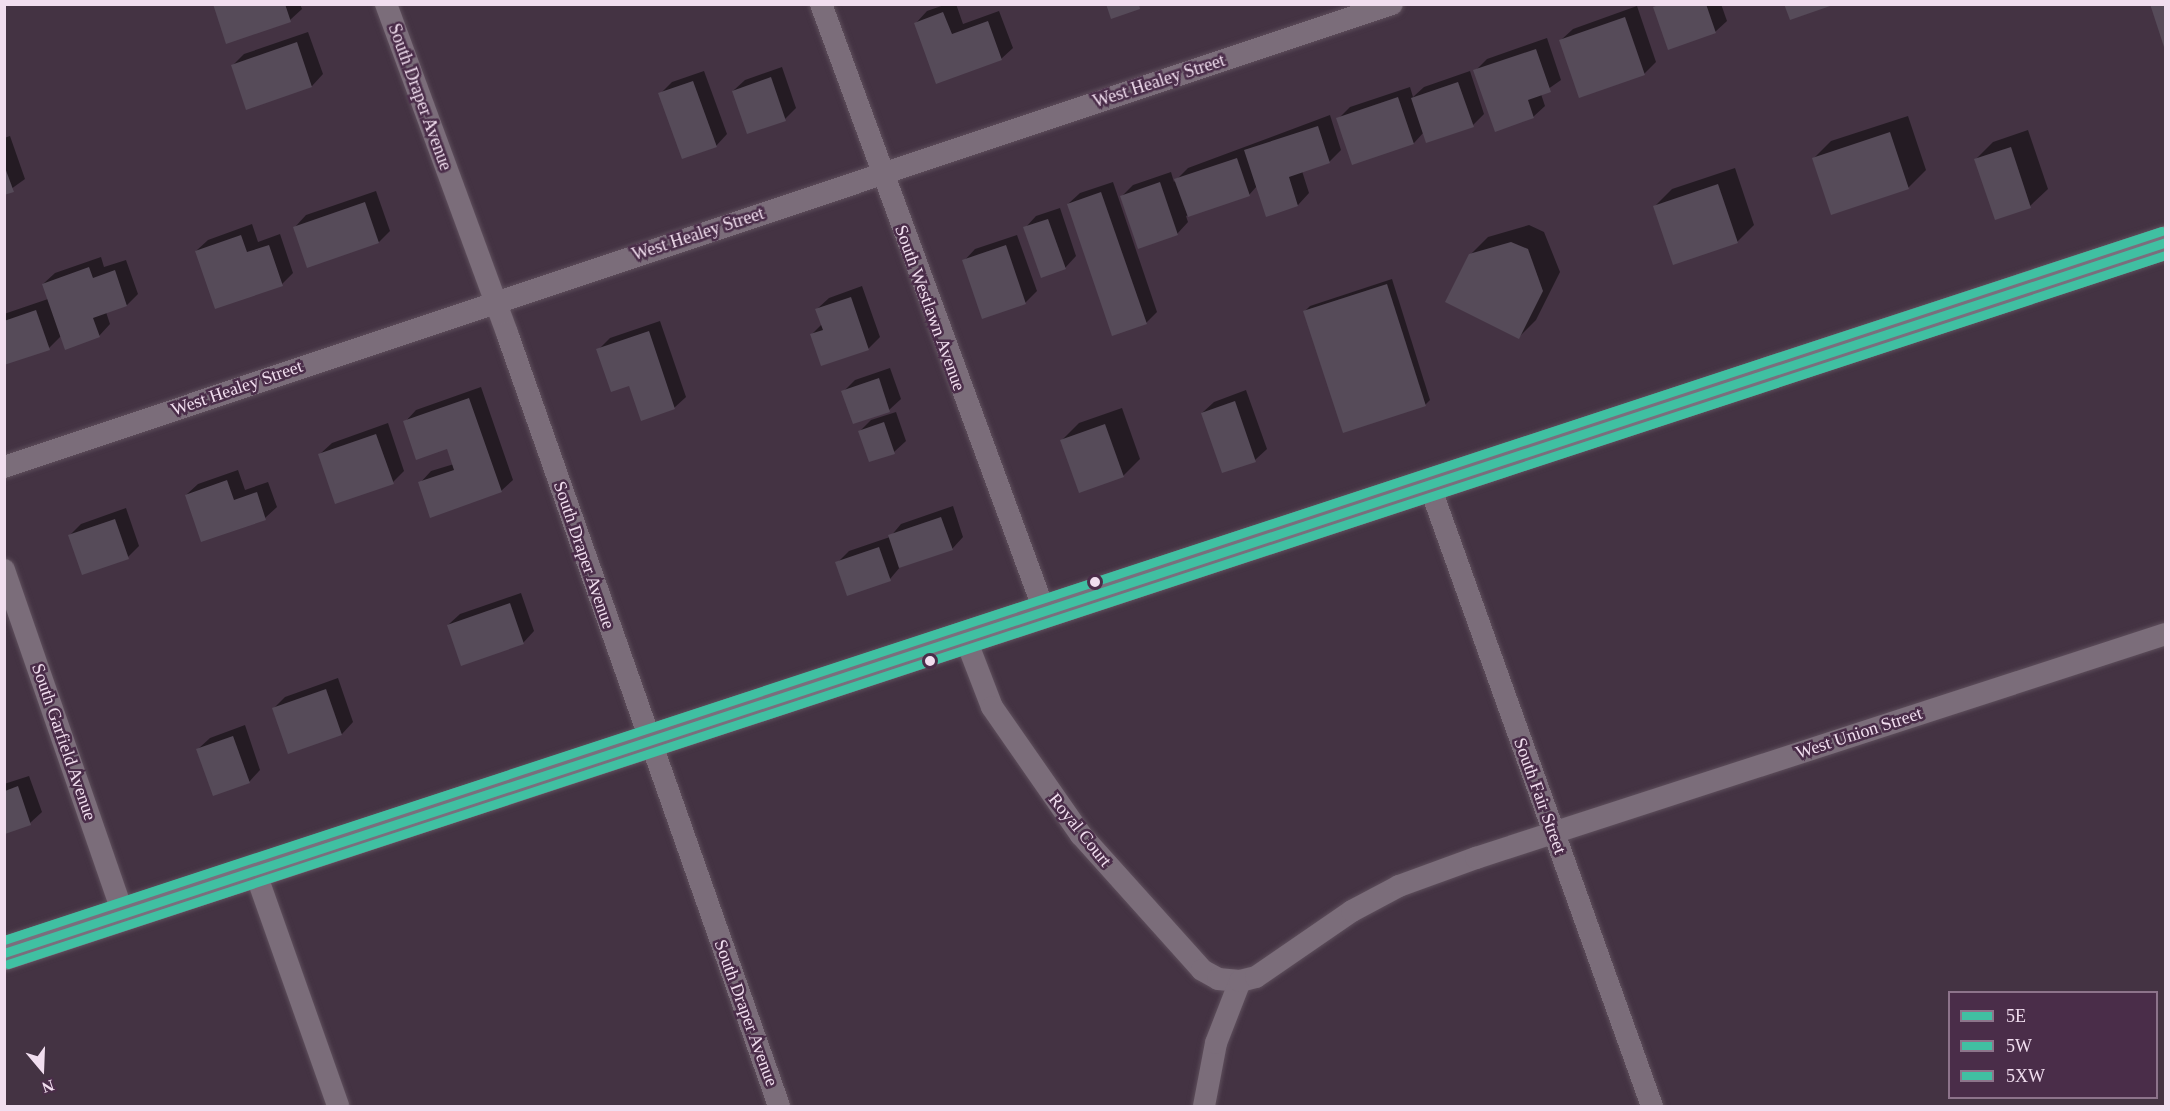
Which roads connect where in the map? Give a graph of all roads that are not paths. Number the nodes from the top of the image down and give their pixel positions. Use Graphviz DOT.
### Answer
graph roads {
  1 [pos="386,4"];
  2 [pos="821,4"];
  3 [pos="1392,4"];
  4 [pos="881,174"];
  5 [pos="2166,242"];
  6 [pos="494,300"];
  7 [pos="4,467"];
  8 [pos="1429,484"];
  9 [pos="4,570"];
  10 [pos="1044,610"];
  11 [pos="2166,634"];
  12 [pos="965,637"];
  13 [pos="649,742"];
  14 [pos="1554,833"];
  15 [pos="255,871"];
  16 [pos="123,914"];
  17 [pos="4,953"];
  18 [pos="1240,981"];
  19 [pos="338,1107"];
  20 [pos="779,1107"];
  21 [pos="1204,1107"];
  22 [pos="1652,1107"];
  1 -- 6 [label="street, South Draper Avenue"];
  2 -- 4 [label="street, South Westlawn Avenue"];
  3 -- 4 [label="street, West Healey Street"];
  4 -- 6 [label="street, West Healey Street"];
  4 -- 10 [label="street, South Westlawn Avenue"];
  5 -- 8 [label="main road"];
  6 -- 7 [label="street, West Healey Street"];
  6 -- 13 [label="street, South Draper Avenue"];
  8 -- 10 [label="main road"];
  8 -- 14 [label="street, South Fair Street"];
  9 -- 16 [label="street, South Garfield Avenue"];
  10 -- 12 [label="main road"];
  11 -- 14 [label="street, West Union Street"];
  12 -- 13 [label="main road"];
  12 -- 18 [label="street, Royal Court"];
  13 -- 15 [label="main road"];
  13 -- 20 [label="street, South Draper Avenue"];
  14 -- 18 [label="street"];
  14 -- 22 [label="street, South Fair Street"];
  15 -- 16 [label="main road"];
  15 -- 19 [label="street"];
  16 -- 17 [label="main road"];
  18 -- 21 [label="street"];
}
